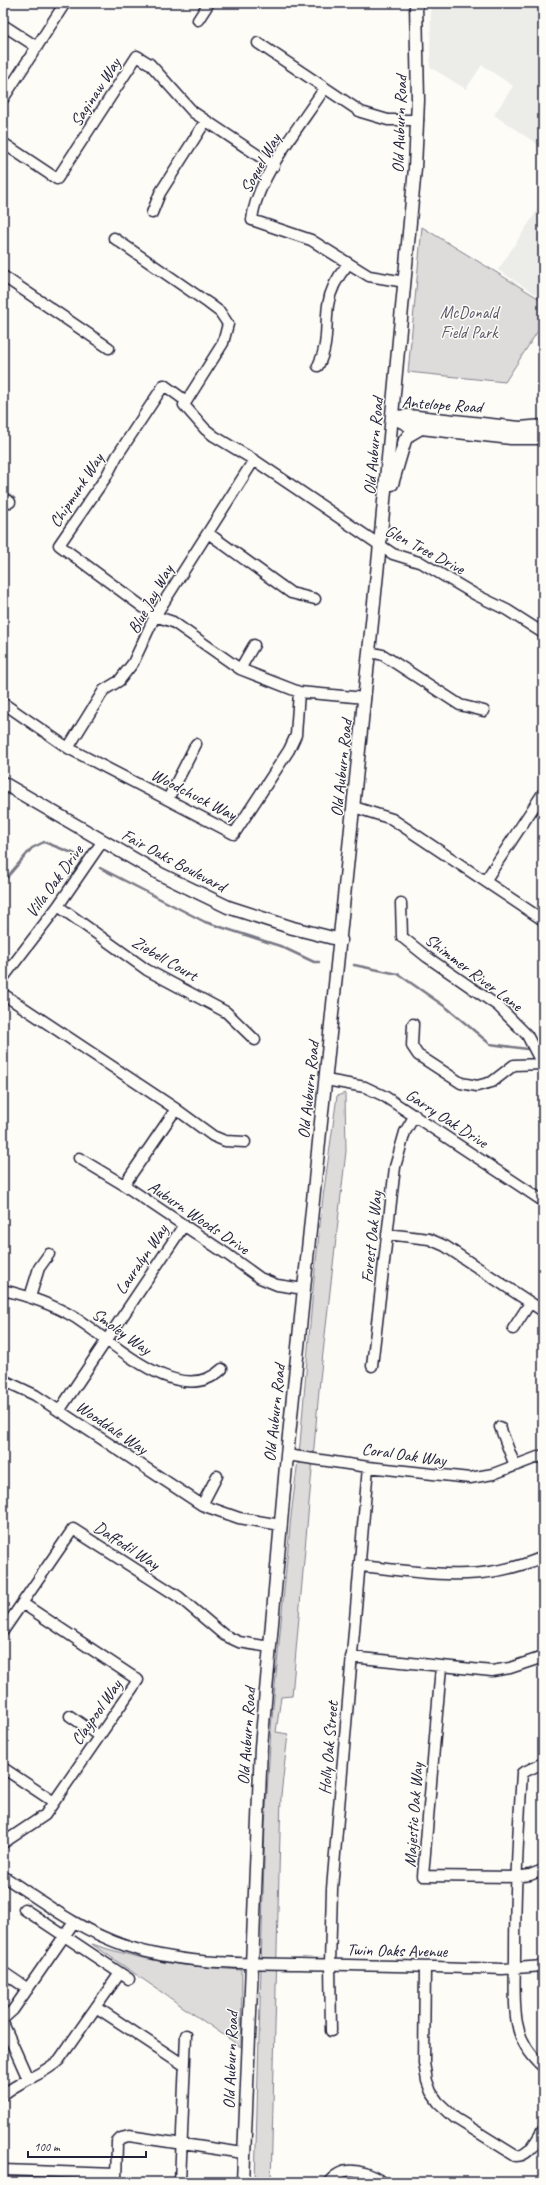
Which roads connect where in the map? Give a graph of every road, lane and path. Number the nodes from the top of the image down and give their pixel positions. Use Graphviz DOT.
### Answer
graph roads {
  1 [pos="65,3"];
  2 [pos="209,3"];
  3 [pos="416,3"];
  4 [pos="198,20"];
  5 [pos="3,25"];
  6 [pos="258,43"];
  7 [pos="37,47"];
  8 [pos="324,89"];
  9 [pos="3,98"];
  10 [pos="418,120"];
  11 [pos="205,122"];
  12 [pos="3,143"];
  13 [pos="274,166"];
  14 [pos="152,213"];
  15 [pos="114,238"];
  16 [pos="348,264"];
  17 [pos="3,276"];
  18 [pos="405,282"];
  19 [pos="109,348"];
  20 [pos="318,366"];
  21 [pos="186,401"];
  22 [pos="392,417"];
  23 [pos="543,426"];
  24 [pos="421,428"];
  25 [pos="543,438"];
  26 [pos="254,460"];
  27 [pos="385,500"];
  28 [pos="208,533"];
  29 [pos="380,544"];
  30 [pos="315,599"];
  31 [pos="154,616"];
  32 [pos="543,633"];
  33 [pos="254,645"];
  34 [pos="370,652"];
  35 [pos="240,669"];
  36 [pos="299,692"];
  37 [pos="365,698"];
  38 [pos="3,703"];
  39 [pos="484,712"];
  40 [pos="196,744"];
  41 [pos="68,748"];
  42 [pos="4,785"];
  43 [pos="543,793"];
  44 [pos="168,799"];
  45 [pos="354,807"];
  46 [pos="102,842"];
  47 [pos="485,881"];
  48 [pos="401,903"];
  49 [pos="58,906"];
  50 [pos="543,920"];
  51 [pos="341,940"];
  52 [pos="3,978"];
  53 [pos="3,994"];
  54 [pos="413,1024"];
  55 [pos="254,1040"];
  56 [pos="543,1065"];
  57 [pos="326,1080"];
  58 [pos="176,1109"];
  59 [pos="415,1115"];
  60 [pos="245,1142"];
  61 [pos="79,1158"];
  62 [pos="124,1185"];
  63 [pos="543,1201"];
  64 [pos="184,1225"];
  65 [pos="387,1234"];
  66 [pos="49,1254"];
  67 [pos="304,1289"];
  68 [pos="3,1290"];
  69 [pos="30,1297"];
  70 [pos="530,1303"];
  71 [pos="543,1311"];
  72 [pos="513,1329"];
  73 [pos="107,1338"];
  74 [pos="372,1366"];
  75 [pos="222,1370"];
  76 [pos="3,1380"];
  77 [pos="59,1411"];
  78 [pos="500,1427"];
  79 [pos="287,1455"];
  80 [pos="543,1455"];
  81 [pos="515,1466"];
  82 [pos="368,1467"];
  83 [pos="217,1476"];
  84 [pos="202,1505"];
  85 [pos="281,1525"];
  86 [pos="543,1557"];
  87 [pos="359,1566"];
  88 [pos="22,1603"];
  89 [pos="3,1631"];
  90 [pos="270,1647"];
  91 [pos="351,1657"];
  92 [pos="543,1657"];
  93 [pos="441,1667"];
  94 [pos="70,1716"];
  95 [pos="99,1736"];
  96 [pos="543,1763"];
  97 [pos="3,1768"];
  98 [pos="54,1802"];
  99 [pos="3,1843"];
  100 [pos="543,1870"];
  101 [pos="3,1876"];
  102 [pos="515,1877"];
  103 [pos="24,1909"];
  104 [pos="74,1922"];
  105 [pos="64,1936"];
  106 [pos="251,1963"];
  107 [pos="330,1964"];
  108 [pos="543,1966"];
  109 [pos="425,1967"];
  110 [pos="515,1968"];
  111 [pos="3,1972"];
  112 [pos="28,1989"];
  113 [pos="96,2007"];
  114 [pos="3,2018"];
  115 [pos="3,2023"];
  116 [pos="331,2032"];
  117 [pos="186,2035"];
  118 [pos="184,2065"];
  119 [pos="543,2067"];
  120 [pos="28,2079"];
  121 [pos="3,2095"];
  122 [pos="543,2130"];
  123 [pos="181,2144"];
  124 [pos="243,2153"];
  125 [pos="3,2170"];
  126 [pos="63,2172"];
  127 [pos="116,2178"];
  128 [pos="56,2182"];
  129 [pos="180,2182"];
  130 [pos="243,2182"];
  131 [pos="329,2182"];
  132 [pos="383,2182"];
  1 -- 7 [label="street"];
  2 -- 4 [label="street"];
  3 -- 10 [label="main road, Old Auburn Road"];
  5 -- 7 [label="street"];
  6 -- 8 [label="street"];
  7 -- 9 [label="street"];
  8 -- 10 [label="street"];
  8 -- 13 [label="street, Soquel Way"];
  10 -- 18 [label="main road, Old Auburn Road"];
  11 -- 12 [label="street, Saginaw Way"];
  11 -- 13 [label="street, Saginaw Way"];
  11 -- 14 [label="street"];
  13 -- 16 [label="street, Soquel Way"];
  15 -- 21 [label="street"];
  16 -- 18 [label="street, Soquel Way"];
  16 -- 20 [label="street"];
  17 -- 19 [label="street"];
  18 -- 22 [label="main road, Old Auburn Road"];
  21 -- 26 [label="street, Glen Tree Drive"];
  21 -- 31 [label="street, Chipmunk Way"];
  22 -- 23 [label="main road, Antelope Road"];
  22 -- 24 [label="main road, Antelope Road"];
  22 -- 27 [label="main road, Old Auburn Road"];
  24 -- 25 [label="main road, Antelope Road"];
  24 -- 27 [label="main road"];
  26 -- 28 [label="street, Blue Jay Way"];
  26 -- 29 [label="street, Glen Tree Drive"];
  27 -- 29 [label="main road, Old Auburn Road"];
  28 -- 30 [label="street"];
  28 -- 31 [label="street, Blue Jay Way"];
  29 -- 32 [label="street, Glen Tree Drive"];
  29 -- 34 [label="main road, Old Auburn Road"];
  31 -- 35 [label="street, Chipmunk Way"];
  31 -- 41 [label="street, Blue Jay Way"];
  33 -- 35 [label="street"];
  34 -- 37 [label="main road, Old Auburn Road"];
  34 -- 39 [label="street"];
  35 -- 36 [label="street, Chipmunk Way"];
  36 -- 37 [label="street, Chipmunk Way"];
  36 -- 44 [label="street, Woodchuck Way"];
  37 -- 45 [label="main road, Old Auburn Road"];
  38 -- 41 [label="street, Woodchuck Way"];
  40 -- 44 [label="street"];
  41 -- 44 [label="street, Woodchuck Way"];
  42 -- 46 [label="main road, Fair Oaks Boulevard"];
  43 -- 47 [label="street"];
  45 -- 47 [label="street"];
  45 -- 51 [label="main road, Old Auburn Road"];
  46 -- 49 [label="street, Villa Oak Drive"];
  46 -- 51 [label="main road, Fair Oaks Boulevard"];
  47 -- 50 [label="street"];
  48 -- 56 [label="street, Shimmer River Lane"];
  49 -- 52 [label="street, Villa Oak Drive"];
  49 -- 55 [label="street, Ziebell Court"];
  51 -- 57 [label="main road, Old Auburn Road"];
  53 -- 58 [label="street"];
  54 -- 56 [label="street"];
  57 -- 59 [label="street, Garry Oak Drive"];
  57 -- 67 [label="main road, Old Auburn Road"];
  58 -- 60 [label="street"];
  58 -- 62 [label="street"];
  59 -- 63 [label="street, Garry Oak Drive"];
  59 -- 65 [label="street, Forest Oak Way"];
  61 -- 62 [label="street, Auburn Woods Drive"];
  62 -- 64 [label="street, Auburn Woods Drive"];
  64 -- 67 [label="street, Auburn Woods Drive"];
  64 -- 73 [label="street, Lauralyn Way"];
  65 -- 70 [label="street"];
  65 -- 74 [label="street, Forest Oak Way"];
  66 -- 69 [label="street"];
  67 -- 79 [label="main road, Old Auburn Road"];
  68 -- 69 [label="street, Smoley Way"];
  69 -- 73 [label="street, Smoley Way"];
  70 -- 71 [label="street"];
  70 -- 72 [label="street"];
  73 -- 75 [label="street, Smoley Way"];
  73 -- 77 [label="street, Lauralyn Way"];
  76 -- 77 [label="street, Wooddale Way"];
  77 -- 84 [label="street, Wooddale Way"];
  78 -- 81 [label="street"];
  79 -- 82 [label="street, Coral Oak Way"];
  79 -- 85 [label="main road, Old Auburn Road"];
  80 -- 81 [label="street, Coral Oak Way"];
  81 -- 82 [label="street, Coral Oak Way"];
  82 -- 87 [label="street, Holly Oak Street"];
  83 -- 84 [label="street"];
  84 -- 85 [label="street, Wooddale Way"];
  85 -- 90 [label="main road, Old Auburn Road"];
  86 -- 87 [label="street"];
  87 -- 91 [label="street, Holly Oak Street"];
  88 -- 89 [label="street, Daffodil Way"];
  88 -- 90 [label="street, Daffodil Way"];
  88 -- 95 [label="street, Claypool Way"];
  90 -- 106 [label="main road, Old Auburn Road"];
  91 -- 93 [label="street"];
  91 -- 107 [label="street, Holly Oak Street"];
  92 -- 93 [label="street"];
  93 -- 102 [label="street, Majestic Oak Way"];
  94 -- 95 [label="street"];
  95 -- 98 [label="street, Claypool Way"];
  96 -- 102 [label="street"];
  97 -- 98 [label="street"];
  98 -- 99 [label="street, Claypool Way"];
  100 -- 102 [label="street"];
  101 -- 104 [label="street, Twin Oaks Avenue"];
  102 -- 110 [label="street"];
  103 -- 105 [label="street"];
  104 -- 105 [label="street"];
  104 -- 106 [label="street, Twin Oaks Avenue"];
  105 -- 112 [label="street"];
  105 -- 113 [label="street"];
  106 -- 107 [label="street, Twin Oaks Avenue"];
  106 -- 124 [label="main road, Old Auburn Road"];
  107 -- 109 [label="street, Twin Oaks Avenue"];
  107 -- 116 [label="street, Holly Oak Street"];
  108 -- 110 [label="street, Twin Oaks Avenue"];
  109 -- 110 [label="street, Twin Oaks Avenue"];
  109 -- 122 [label="street"];
  110 -- 119 [label="street"];
  111 -- 112 [label="street"];
  112 -- 114 [label="street"];
  113 -- 118 [label="street"];
  113 -- 120 [label="street"];
  115 -- 120 [label="street"];
  117 -- 118 [label="street"];
  118 -- 123 [label="street"];
  120 -- 121 [label="street"];
  123 -- 124 [label="street"];
  123 -- 127 [label="street"];
  123 -- 129 [label="street"];
  124 -- 130 [label="main road, Old Auburn Road"];
  125 -- 126 [label="street"];
  126 -- 127 [label="street"];
  126 -- 128 [label="street"];
  131 -- 132 [label="street"];
}
